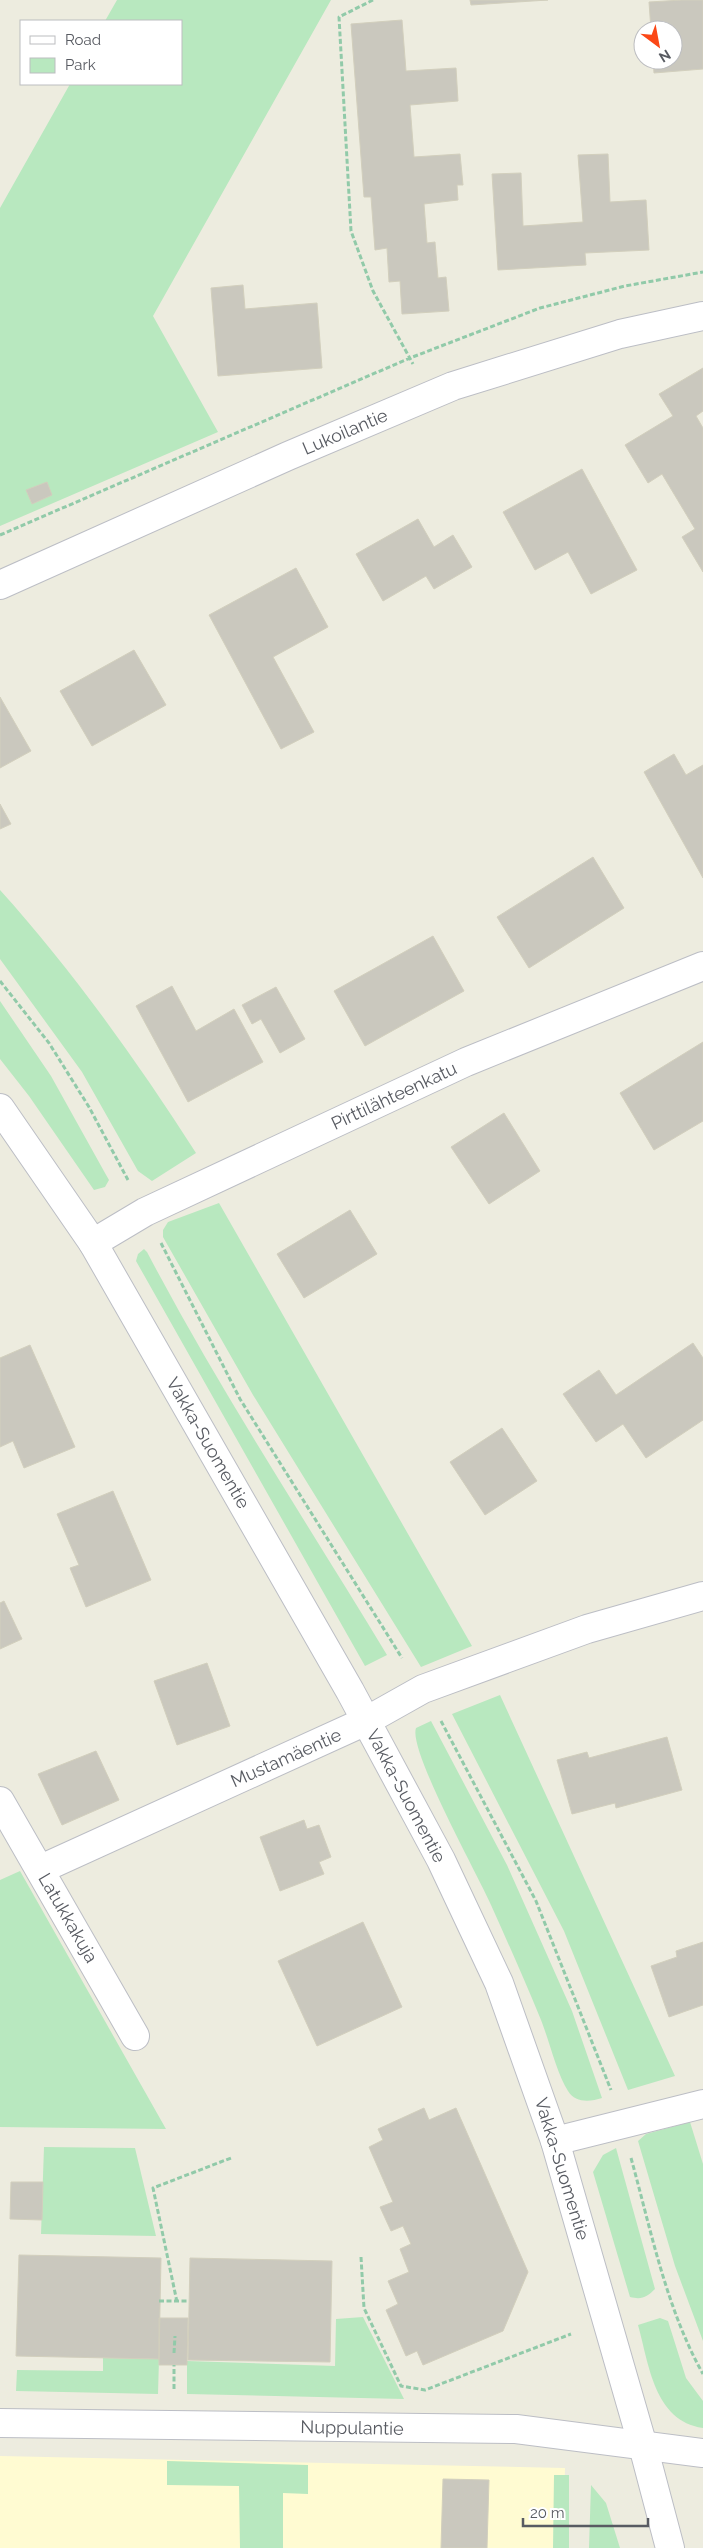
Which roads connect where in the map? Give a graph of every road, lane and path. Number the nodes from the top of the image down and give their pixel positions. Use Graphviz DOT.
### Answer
graph roads {
  1 [pos="373,0"];
  2 [pos="703,316"];
  3 [pos="430,395"];
  4 [pos="0,585"];
  5 [pos="703,966"];
  6 [pos="0,981"];
  7 [pos="0,1108"];
  8 [pos="145,1212"];
  9 [pos="93,1243"];
  10 [pos="703,1596"];
  11 [pos="423,1689"];
  12 [pos="366,1721"];
  13 [pos="0,1801"];
  14 [pos="41,1869"];
  15 [pos="135,2036"];
  16 [pos="613,2097"];
  17 [pos="703,2104"];
  18 [pos="556,2141"];
  19 [pos="630,2156"];
  20 [pos="231,2158"];
  21 [pos="361,2257"];
  22 [pos="159,2301"];
  23 [pos="188,2301"];
  24 [pos="177,2302"];
  25 [pos="571,2334"];
  26 [pos="175,2336"];
  27 [pos="174,2353"];
  28 [pos="703,2374"];
  29 [pos="0,2423"];
  30 [pos="644,2446"];
  31 [pos="703,2453"];
  32 [pos="670,2548"];
  1 -- 3 [label="path"];
  2 -- 3 [label="street, Lukoilantie"];
  3 -- 4 [label="street, Lukoilantie"];
  5 -- 8 [label="street, Pirttilähteenkatu"];
  6 -- 8 [label="path"];
  7 -- 9 [label="street, Vakka-Suomentie"];
  8 -- 9 [label="street, Pirttilähteenkatu"];
  8 -- 11 [label="path"];
  9 -- 12 [label="street, Vakka-Suomentie"];
  10 -- 11 [label="street, Mustamäentie"];
  11 -- 12 [label="street, Mustamäentie"];
  11 -- 16 [label="path"];
  12 -- 14 [label="street, Mustamäentie"];
  12 -- 18 [label="street, Vakka-Suomentie"];
  13 -- 14 [label="street, Latukkakuja"];
  14 -- 15 [label="street, Latukkakuja"];
  17 -- 18 [label="street"];
  18 -- 30 [label="street, Vakka-Suomentie"];
  19 -- 28 [label="path"];
  20 -- 24 [label="path"];
  21 -- 25 [label="path"];
  22 -- 24 [label="path"];
  23 -- 24 [label="path"];
  26 -- 27 [label="path"];
  29 -- 30 [label="street, Nuppulantie"];
  30 -- 31 [label="street, Nuppulantie"];
  30 -- 32 [label="street, Vakka-Suomentie"];
}
